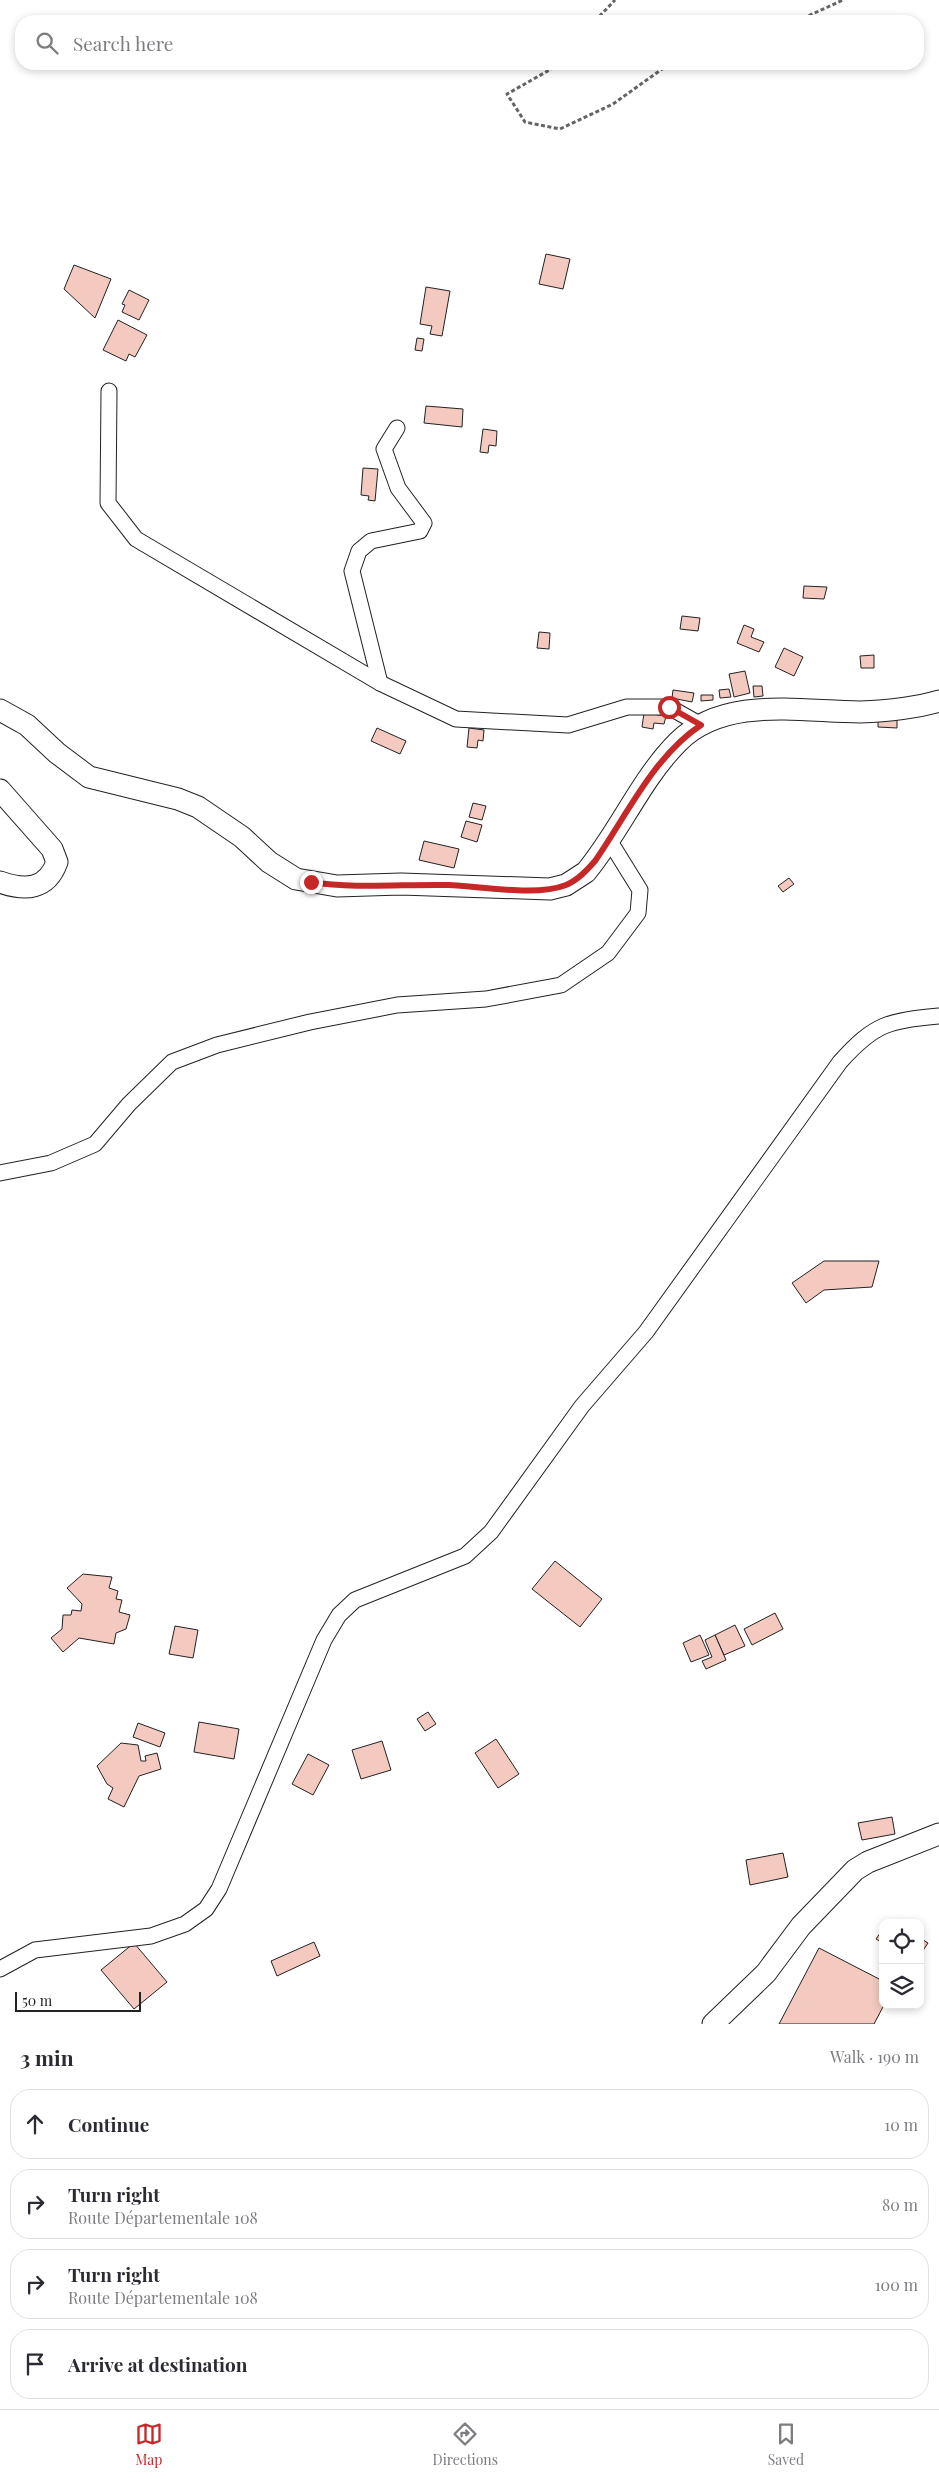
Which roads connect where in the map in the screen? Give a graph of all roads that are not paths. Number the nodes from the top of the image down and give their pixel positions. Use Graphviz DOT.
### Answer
graph roads {
  1 [pos="108,391"];
  2 [pos="396,428"];
  3 [pos="380,683"];
  4 [pos="939,700"];
  5 [pos="0,710"];
  6 [pos="701,725"];
  7 [pos="0,790"];
  8 [pos="610,840"];
  9 [pos="0,882"];
  10 [pos="939,1016"];
  11 [pos="0,1173"];
  12 [pos="939,1834"];
  13 [pos="0,1969"];
  14 [pos="713,2024"];
  1 -- 3 [label="street"];
  2 -- 3 [label="street"];
  3 -- 6 [label="street"];
  4 -- 6 [label="main road"];
  5 -- 8 [label="main road"];
  6 -- 8 [label="main road"];
  7 -- 9 [label="main road"];
  8 -- 11 [label="street"];
  10 -- 13 [label="street"];
  12 -- 14 [label="main road"];
}
